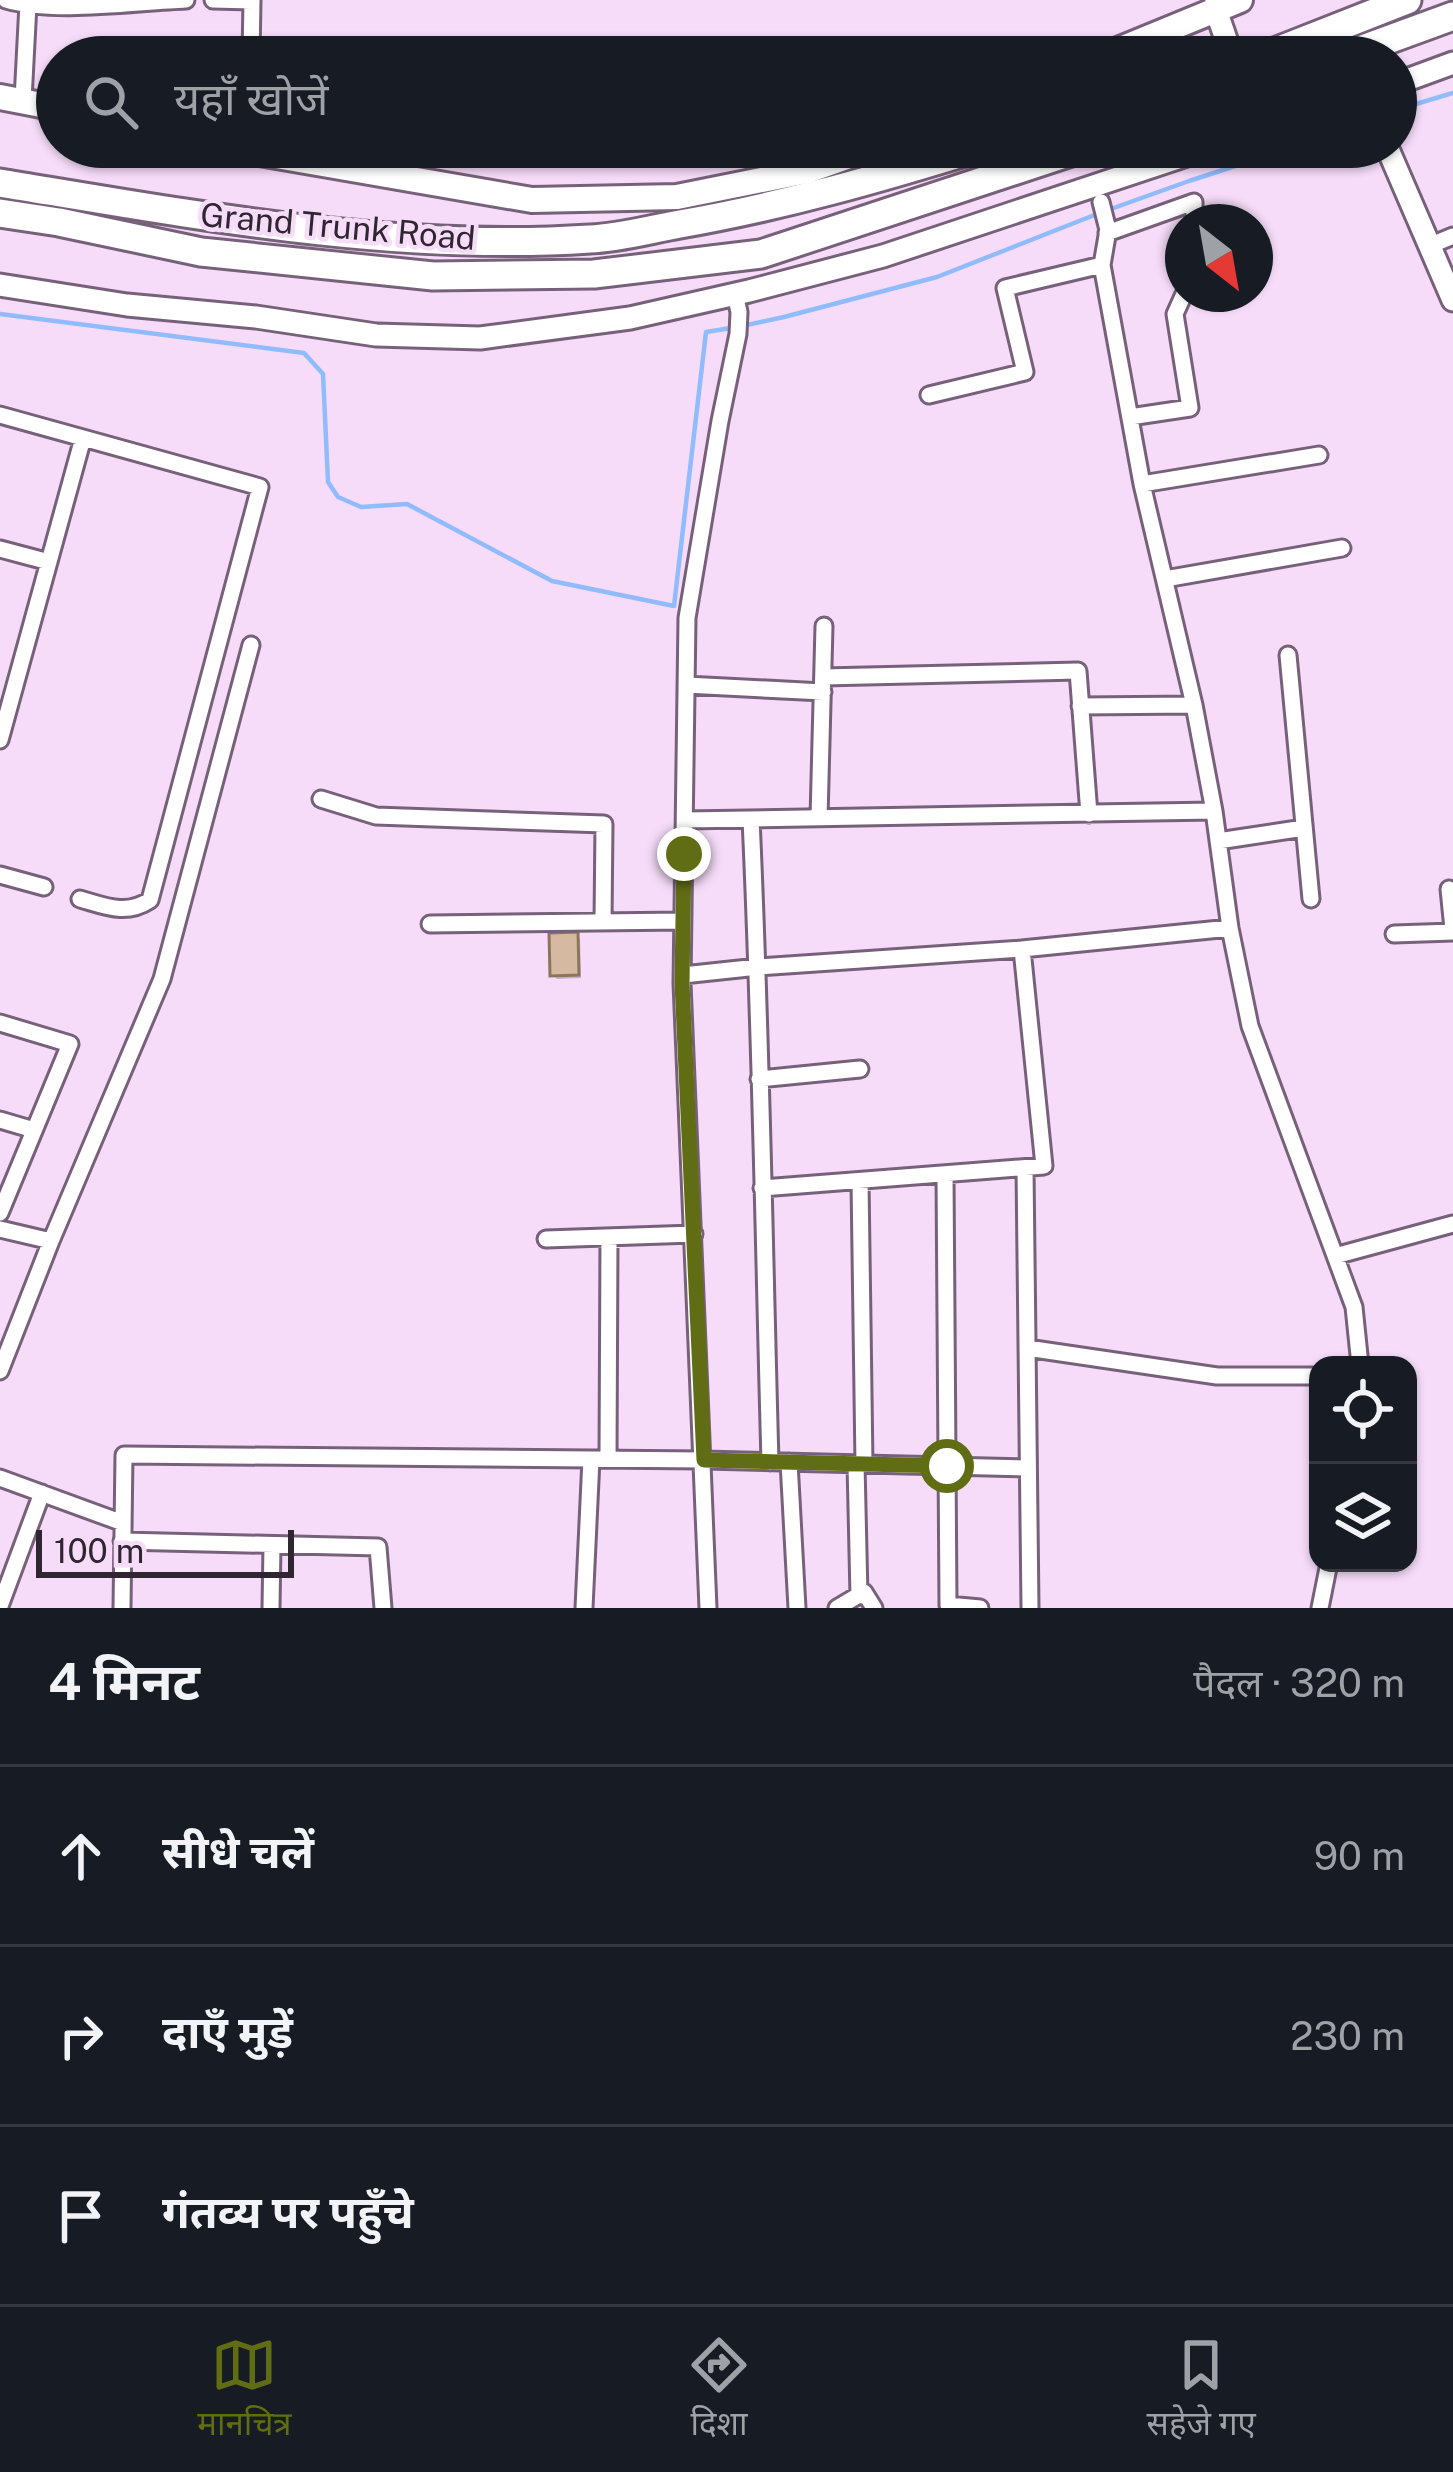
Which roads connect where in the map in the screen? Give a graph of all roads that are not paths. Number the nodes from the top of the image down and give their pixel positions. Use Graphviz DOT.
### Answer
graph roads {
  1 [pos="6,0"];
  2 [pos="186,0"];
  3 [pos="213,0"];
  4 [pos="251,0"];
  5 [pos="1407,0"];
  6 [pos="1224,3"];
  7 [pos="28,4"];
  8 [pos="1453,16"];
  9 [pos="251,36"];
  10 [pos="1149,36"];
  11 [pos="1229,36"];
  12 [pos="1315,36"];
  13 [pos="1398,36"];
  14 [pos="1453,63"];
  15 [pos="1417,76"];
  16 [pos="12,99"];
  17 [pos="350,168"];
  18 [pos="816,168"];
  19 [pos="914,168"];
  20 [pos="1022,168"];
  21 [pos="1148,168"];
  22 [pos="1399,168"];
  23 [pos="0,183"];
  24 [pos="1101,202"];
  25 [pos="1165,211"];
  26 [pos="0,213"];
  27 [pos="1107,231"];
  28 [pos="1453,236"];
  29 [pos="1429,246"];
  30 [pos="1102,266"];
  31 [pos="0,285"];
  32 [pos="1453,300"];
  33 [pos="737,303"];
  34 [pos="1176,312"];
  35 [pos="929,394"];
  36 [pos="0,415"];
  37 [pos="1130,417"];
  38 [pos="83,438"];
  39 [pos="1319,455"];
  40 [pos="1142,484"];
  41 [pos="1342,548"];
  42 [pos="0,549"];
  43 [pos="49,562"];
  44 [pos="1165,579"];
  45 [pos="824,626"];
  46 [pos="251,645"];
  47 [pos="1288,656"];
  48 [pos="686,685"];
  49 [pos="823,685"];
  50 [pos="1194,705"];
  51 [pos="1080,706"];
  52 [pos="0,740"];
  53 [pos="321,799"];
  54 [pos="1214,812"];
  55 [pos="1089,814"];
  56 [pos="819,818"];
  57 [pos="751,819"];
  58 [pos="685,820"];
  59 [pos="1304,828"];
  60 [pos="1218,841"];
  61 [pos="0,875"];
  62 [pos="44,887"];
  63 [pos="1449,889"];
  64 [pos="80,898"];
  65 [pos="1311,899"];
  66 [pos="683,921"];
  67 [pos="603,922"];
  68 [pos="430,923"];
  69 [pos="1230,928"];
  70 [pos="1453,931"];
  71 [pos="1394,934"];
  72 [pos="1022,949"];
  73 [pos="758,967"];
  74 [pos="682,975"];
  75 [pos="0,1022"];
  76 [pos="860,1069"];
  77 [pos="758,1079"];
  78 [pos="0,1120"];
  79 [pos="34,1130"];
  80 [pos="1025,1168"];
  81 [pos="945,1174"];
  82 [pos="860,1180"];
  83 [pos="762,1188"];
  84 [pos="0,1213"];
  85 [pos="1453,1224"];
  86 [pos="0,1228"];
  87 [pos="694,1234"];
  88 [pos="610,1237"];
  89 [pos="546,1239"];
  90 [pos="51,1241"];
  91 [pos="1335,1256"];
  92 [pos="1027,1348"];
  93 [pos="1359,1356"];
  94 [pos="0,1371"];
  95 [pos="1309,1376"];
  96 [pos="600,1459"];
  97 [pos="704,1460"];
  98 [pos="770,1462"];
  99 [pos="789,1462"];
  100 [pos="860,1464"];
  101 [pos="947,1466"];
  102 [pos="1028,1468"];
  103 [pos="0,1478"];
  104 [pos="43,1493"];
  105 [pos="123,1523"];
  106 [pos="122,1541"];
  107 [pos="272,1545"];
  108 [pos="1327,1572"];
  109 [pos="859,1596"];
  110 [pos="0,1606"];
  111 [pos="122,1608"];
  112 [pos="271,1608"];
  113 [pos="383,1608"];
  114 [pos="584,1608"];
  115 [pos="708,1608"];
  116 [pos="797,1608"];
  117 [pos="837,1608"];
  118 [pos="874,1608"];
  119 [pos="980,1608"];
  120 [pos="1030,1608"];
  121 [pos="1320,1608"];
  1 -- 7 [label="street"];
  2 -- 7 [label="street"];
  3 -- 4 [label="street"];
  4 -- 9 [label="street"];
  5 -- 12 [label="highway"];
  6 -- 10 [label="main road"];
  6 -- 11 [label="street"];
  7 -- 16 [label="street"];
  8 -- 13 [label="highway"];
  14 -- 15 [label="street"];
  17 -- 18 [label="main road"];
  19 -- 23 [label="highway, Grand Trunk Road"];
  20 -- 26 [label="highway, Grand Trunk Road"];
  21 -- 33 [label="street"];
  22 -- 29 [label="street"];
  24 -- 27 [label="street"];
  25 -- 27 [label="street"];
  27 -- 30 [label="street"];
  28 -- 29 [label="street"];
  29 -- 32 [label="street"];
  30 -- 35 [label="street"];
  30 -- 37 [label="street"];
  31 -- 33 [label="street"];
  33 -- 48 [label="street"];
  34 -- 37 [label="street"];
  36 -- 38 [label="street"];
  37 -- 40 [label="street"];
  38 -- 43 [label="street"];
  38 -- 64 [label="street"];
  39 -- 40 [label="street"];
  40 -- 44 [label="street"];
  41 -- 44 [label="street"];
  42 -- 43 [label="street"];
  43 -- 52 [label="street"];
  44 -- 50 [label="street"];
  45 -- 49 [label="street"];
  46 -- 90 [label="street"];
  47 -- 59 [label="street"];
  48 -- 49 [label="street"];
  48 -- 58 [label="street"];
  49 -- 51 [label="street"];
  49 -- 56 [label="street"];
  50 -- 51 [label="street"];
  50 -- 54 [label="street"];
  51 -- 55 [label="street"];
  53 -- 67 [label="street"];
  54 -- 55 [label="street"];
  54 -- 60 [label="street"];
  55 -- 56 [label="street"];
  56 -- 57 [label="street"];
  57 -- 58 [label="street"];
  57 -- 73 [label="street"];
  58 -- 66 [label="street"];
  59 -- 60 [label="street"];
  59 -- 65 [label="street"];
  60 -- 69 [label="street"];
  61 -- 62 [label="street"];
  63 -- 70 [label="street"];
  66 -- 67 [label="street"];
  66 -- 74 [label="street"];
  67 -- 68 [label="street"];
  69 -- 72 [label="street"];
  69 -- 91 [label="street"];
  70 -- 71 [label="street"];
  72 -- 73 [label="street"];
  72 -- 80 [label="street"];
  73 -- 74 [label="street"];
  73 -- 77 [label="street"];
  74 -- 87 [label="street"];
  75 -- 79 [label="street"];
  76 -- 77 [label="street"];
  77 -- 83 [label="street"];
  78 -- 79 [label="street"];
  79 -- 84 [label="street"];
  80 -- 81 [label="street"];
  80 -- 92 [label="street"];
  81 -- 82 [label="street"];
  81 -- 101 [label="street"];
  82 -- 83 [label="street"];
  82 -- 100 [label="street"];
  83 -- 98 [label="street"];
  85 -- 91 [label="street"];
  86 -- 90 [label="street"];
  87 -- 88 [label="street"];
  87 -- 97 [label="street"];
  88 -- 89 [label="street"];
  88 -- 96 [label="street"];
  90 -- 94 [label="street"];
  91 -- 93 [label="street"];
  92 -- 95 [label="street"];
  92 -- 102 [label="street"];
  96 -- 97 [label="street"];
  96 -- 105 [label="street"];
  96 -- 114 [label="street"];
  97 -- 98 [label="street"];
  97 -- 115 [label="street"];
  98 -- 99 [label="street"];
  99 -- 100 [label="street"];
  99 -- 116 [label="street"];
  100 -- 101 [label="street"];
  100 -- 109 [label="street"];
  101 -- 102 [label="street"];
  101 -- 119 [label="street"];
  102 -- 120 [label="street"];
  103 -- 104 [label="street"];
  104 -- 105 [label="street"];
  104 -- 110 [label="street"];
  105 -- 106 [label="street"];
  106 -- 107 [label="street"];
  106 -- 111 [label="street"];
  107 -- 112 [label="street"];
  107 -- 113 [label="street"];
  108 -- 121 [label="street"];
  109 -- 117 [label="street"];
  109 -- 118 [label="street"];
}
